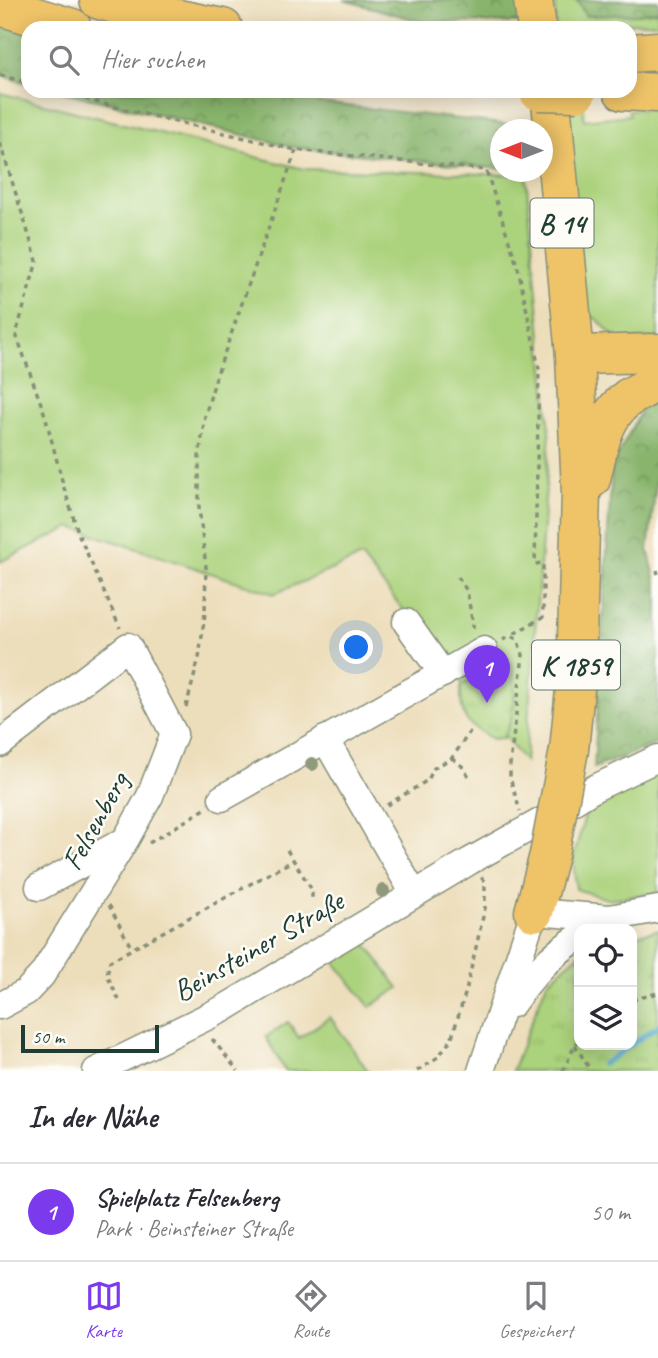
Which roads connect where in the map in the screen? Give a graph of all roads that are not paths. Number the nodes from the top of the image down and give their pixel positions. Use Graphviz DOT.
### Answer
graph roads {
  1 [pos="99,0"];
  2 [pos="533,0"];
  3 [pos="548,0"];
  4 [pos="0,6"];
  5 [pos="49,21"];
  6 [pos="188,21"];
  7 [pos="536,21"];
  8 [pos="548,21"];
  9 [pos="658,51"];
  10 [pos="637,52"];
  11 [pos="658,86"];
  12 [pos="637,88"];
  13 [pos="637,92"];
  14 [pos="658,93"];
  15 [pos="551,98"];
  16 [pos="575,369"];
  17 [pos="654,375"];
  18 [pos="580,528"];
  19 [pos="406,622"];
  20 [pos="484,650"];
  21 [pos="443,674"];
  22 [pos="326,739"];
  23 [pos="0,744"];
  24 [pos="658,758"];
  25 [pos="222,798"];
  26 [pos="123,845"];
  27 [pos="39,887"];
  28 [pos="414,894"];
  29 [pos="658,909"];
  30 [pos="534,912"];
  31 [pos="601,924"];
  32 [pos="574,940"];
  33 [pos="0,1006"];
  34 [pos="497,1026"];
  35 [pos="96,1071"];
  36 [pos="481,1071"];
  1 -- 6 [label="highway"];
  2 -- 7 [label="highway"];
  3 -- 8 [label="highway"];
  4 -- 5 [label="highway"];
  9 -- 10 [label="highway"];
  11 -- 12 [label="highway"];
  13 -- 14 [label="highway"];
  15 -- 16 [label="highway, B 14"];
  16 -- 17 [label="highway"];
  16 -- 18 [label="highway, K 1859"];
  17 -- 18 [label="highway"];
  18 -- 30 [label="highway, K 1859, bridge"];
  19 -- 21 [label="street"];
  20 -- 21 [label="street"];
  21 -- 22 [label="street"];
  22 -- 25 [label="street"];
  22 -- 28 [label="street"];
  23 -- 26 [label="street, Felsenberg"];
  24 -- 28 [label="street, Beinsteiner Straße"];
  26 -- 27 [label="street"];
  26 -- 33 [label="street, Felsenberg"];
  28 -- 35 [label="street, Beinsteiner Straße"];
  29 -- 31 [label="street"];
  30 -- 31 [label="street"];
  30 -- 34 [label="street, K 1859"];
  32 -- 34 [label="street"];
  34 -- 36 [label="street, K 1859"];
}
